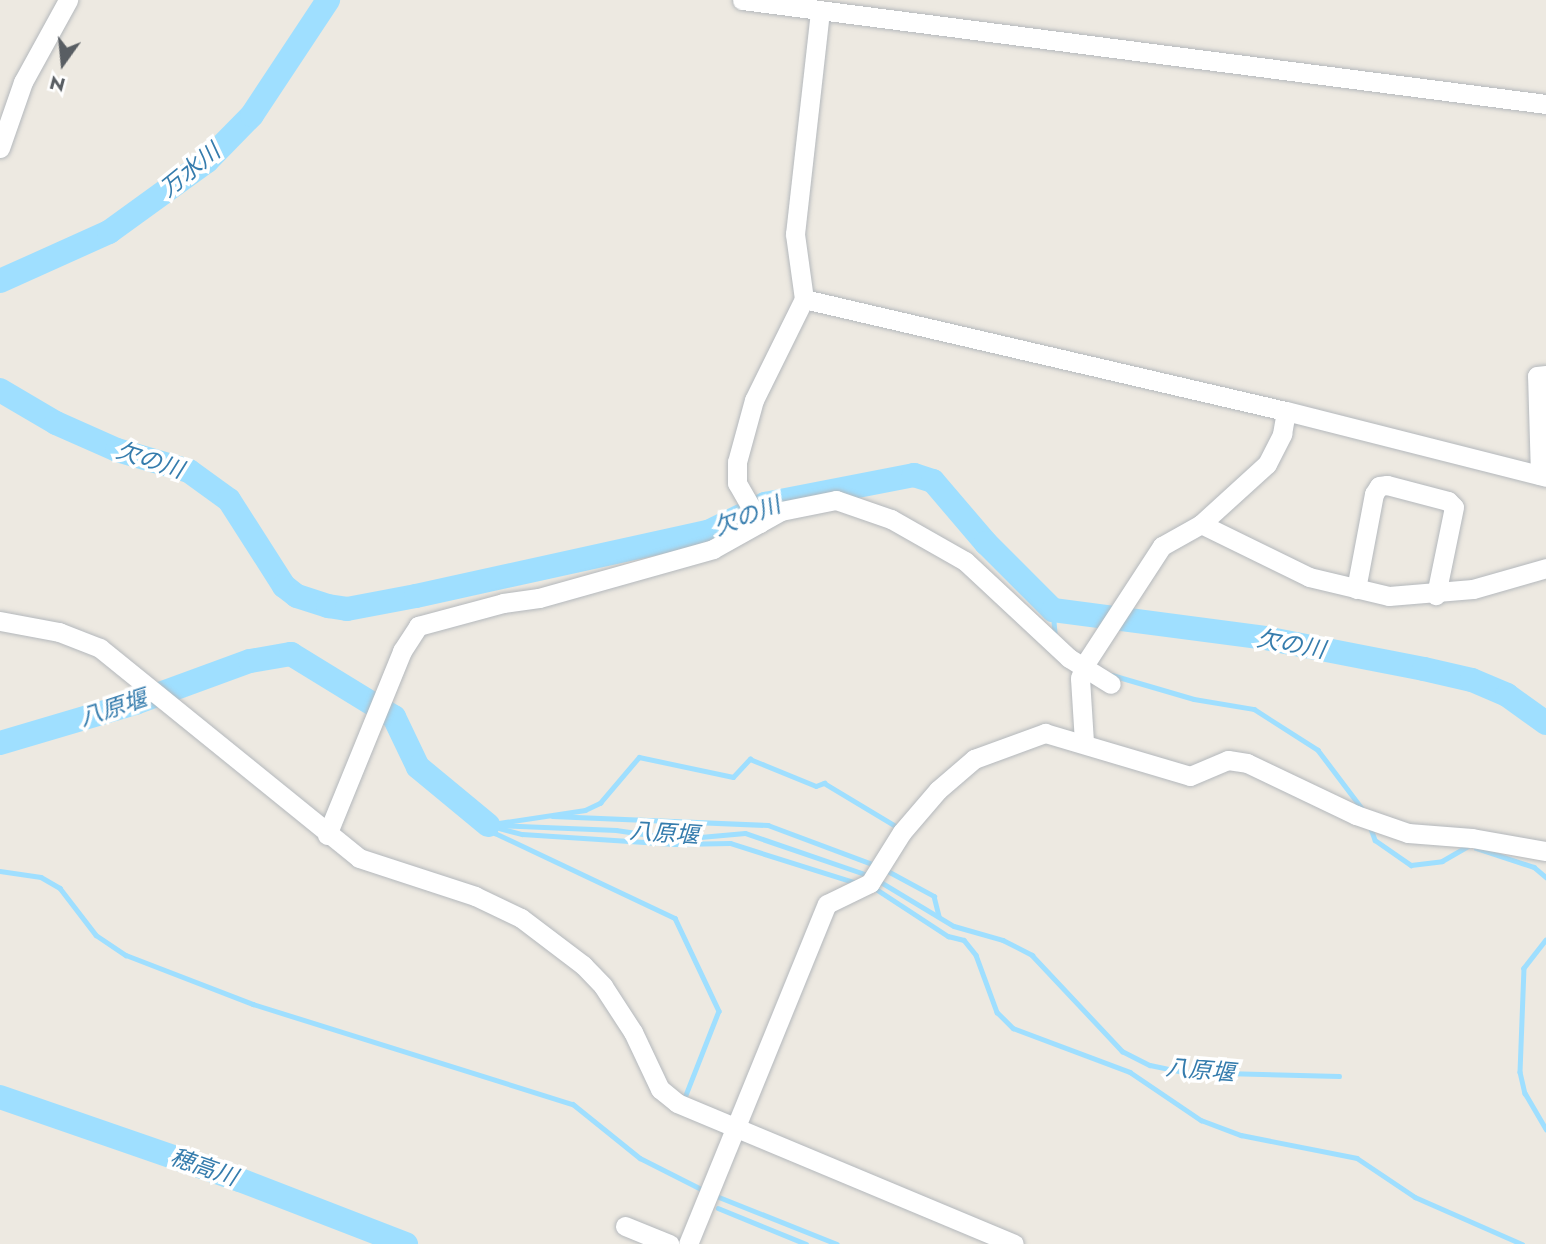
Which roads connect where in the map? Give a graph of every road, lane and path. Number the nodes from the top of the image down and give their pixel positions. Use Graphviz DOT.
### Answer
graph roads {
  1 [pos="68,0"];
  2 [pos="742,0"];
  3 [pos="820,10"];
  4 [pos="1546,104"];
  5 [pos="0,148"];
  6 [pos="804,299"];
  7 [pos="1546,375"];
  8 [pos="1286,411"];
  9 [pos="1543,476"];
  10 [pos="758,520"];
  11 [pos="1201,524"];
  12 [pos="1546,568"];
  13 [pos="1356,589"];
  14 [pos="1436,595"];
  15 [pos="0,621"];
  16 [pos="1087,662"];
  17 [pos="1111,684"];
  18 [pos="1084,741"];
  19 [pos="327,835"];
  20 [pos="1546,851"];
  21 [pos="736,1128"];
  22 [pos="625,1226"];
  23 [pos="669,1244"];
  24 [pos="688,1244"];
  25 [pos="1014,1244"];
  1 -- 5 [label="street"];
  2 -- 3 [label="street"];
  3 -- 4 [label="street"];
  3 -- 6 [label="street"];
  6 -- 8 [label="street"];
  6 -- 10 [label="street"];
  7 -- 9 [label="street"];
  8 -- 9 [label="street"];
  8 -- 11 [label="street"];
  10 -- 16 [label="street"];
  10 -- 19 [label="street"];
  11 -- 13 [label="street"];
  11 -- 16 [label="street"];
  12 -- 14 [label="street"];
  13 -- 14 [label="street"];
  13 -- 14 [label="street"];
  15 -- 19 [label="street"];
  16 -- 17 [label="street"];
  16 -- 18 [label="street"];
  18 -- 20 [label="street"];
  18 -- 21 [label="street"];
  19 -- 21 [label="street"];
  21 -- 24 [label="street"];
  21 -- 25 [label="street"];
  22 -- 23 [label="street"];
}
